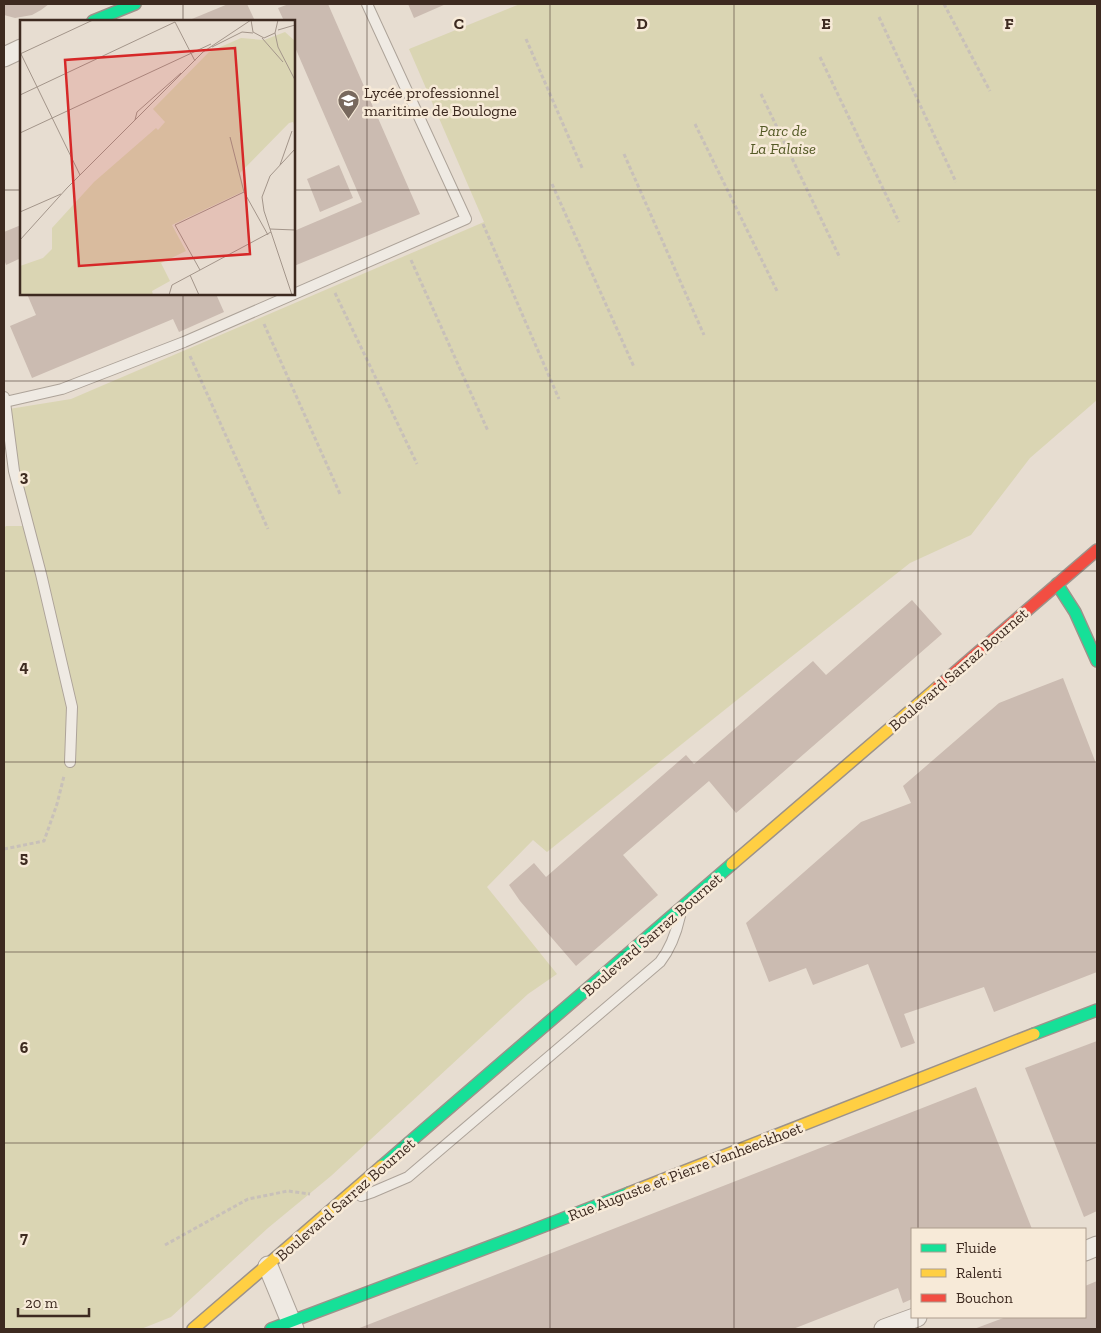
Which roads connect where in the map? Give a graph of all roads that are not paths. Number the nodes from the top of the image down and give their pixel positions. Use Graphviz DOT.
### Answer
graph roads {
  1 [pos="134,4"];
  2 [pos="367,4"];
  3 [pos="95,20"];
  4 [pos="20,49"];
  5 [pos="4,56"];
  6 [pos="295,293"];
  7 [pos="291,295"];
  8 [pos="5,400"];
  9 [pos="1097,550"];
  10 [pos="1057,584"];
  11 [pos="1097,661"];
  12 [pos="70,762"];
  13 [pos="681,910"];
  14 [pos="1097,1010"];
  15 [pos="339,1204"];
  16 [pos="268,1266"];
  17 [pos="913,1318"];
  18 [pos="292,1326"];
  19 [pos="191,1329"];
  20 [pos="271,1329"];
  21 [pos="884,1329"];
  1 -- 3 [label="street"];
  2 -- 6 [label="lane"];
  4 -- 5 [label="street"];
  7 -- 8 [label="lane"];
  8 -- 12 [label="lane"];
  9 -- 10 [label="street, Boulevard Sarraz Bournet"];
  10 -- 11 [label="street"];
  10 -- 13 [label="street, Boulevard Sarraz Bournet"];
  13 -- 15 [label="street, Boulevard Sarraz Bournet"];
  13 -- 15 [label="lane"];
  14 -- 18 [label="street, Rue Auguste et Pierre Vanheeckhoet"];
  15 -- 16 [label="street, Boulevard Sarraz Bournet"];
  16 -- 18 [label="street"];
  16 -- 19 [label="street, Boulevard Sarraz Bournet"];
  17 -- 21 [label="street"];
  18 -- 20 [label="street, Rue Auguste et Pierre Vanheeckhoet"];
}
